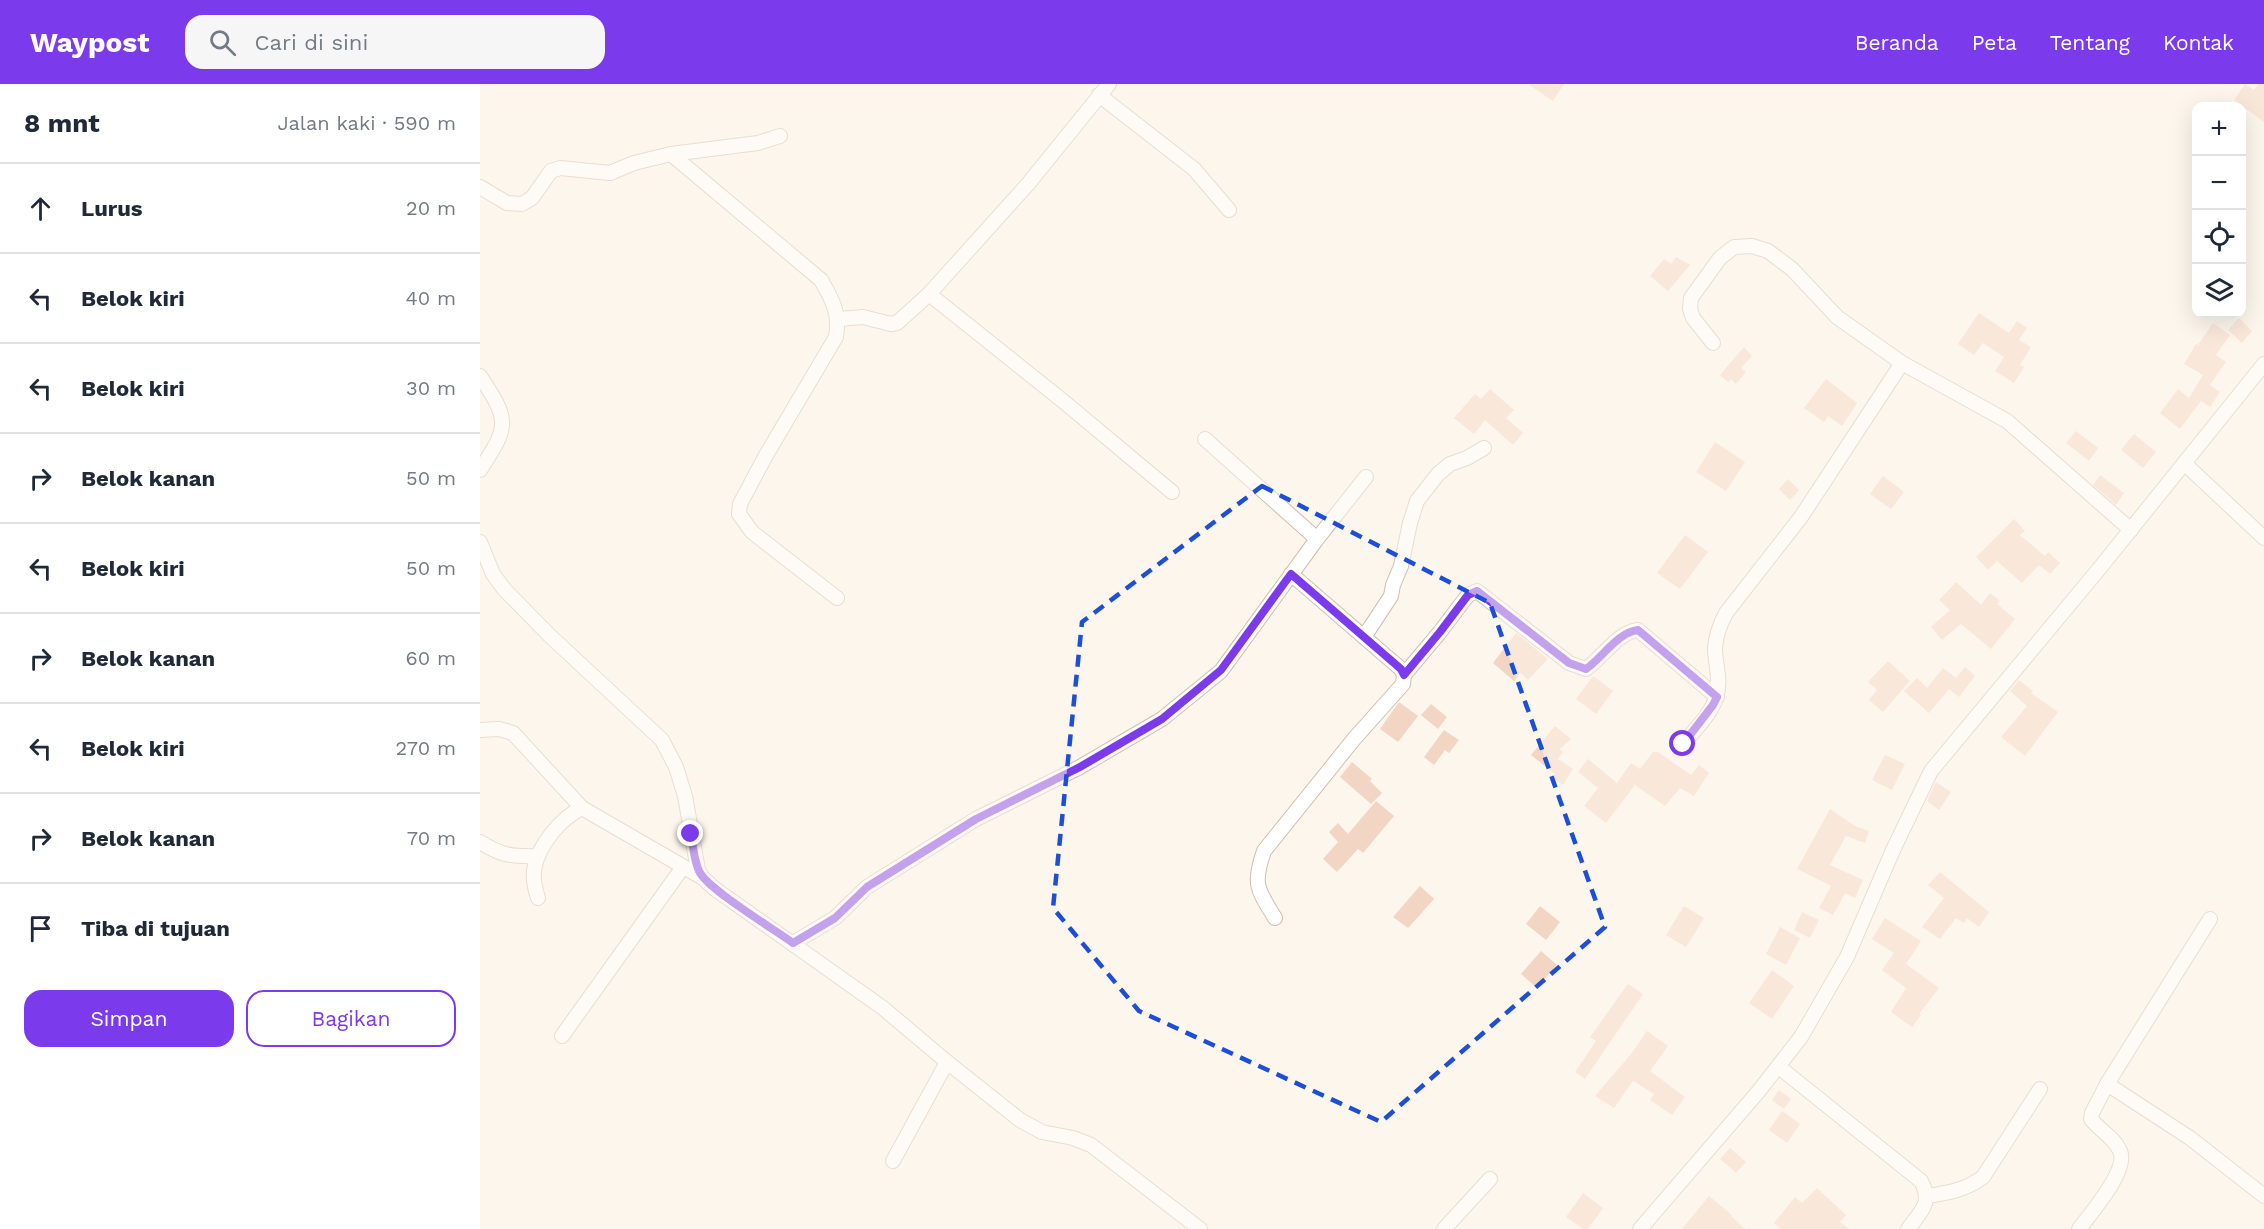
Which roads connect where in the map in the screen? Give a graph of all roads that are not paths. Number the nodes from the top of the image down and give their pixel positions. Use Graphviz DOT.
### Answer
graph roads {
  1 [pos="1109,84"];
  2 [pos="1099,95"];
  3 [pos="780,136"];
  4 [pos="670,154"];
  5 [pos="480,187"];
  6 [pos="1229,210"];
  7 [pos="929,294"];
  8 [pos="839,320"];
  9 [pos="1713,343"];
  10 [pos="1902,363"];
  11 [pos="2264,363"];
  12 [pos="480,376"];
  13 [pos="1205,439"];
  14 [pos="1484,448"];
  15 [pos="2184,463"];
  16 [pos="480,470"];
  17 [pos="1366,477"];
  18 [pos="1172,492"];
  19 [pos="2131,530"];
  20 [pos="2264,538"];
  21 [pos="1317,539"];
  22 [pos="480,542"];
  23 [pos="1291,574"];
  24 [pos="837,598"];
  25 [pos="1364,637"];
  26 [pos="1404,675"];
  27 [pos="1717,697"];
  28 [pos="480,730"];
  29 [pos="1683,744"];
  30 [pos="582,808"];
  31 [pos="480,842"];
  32 [pos="538,856"];
  33 [pos="683,867"];
  34 [pos="703,878"];
  35 [pos="538,898"];
  36 [pos="1275,918"];
  37 [pos="2210,920"];
  38 [pos="793,943"];
  39 [pos="562,1036"];
  40 [pos="947,1062"];
  41 [pos="1779,1067"];
  42 [pos="2107,1084"];
  43 [pos="2040,1089"];
  44 [pos="893,1161"];
  45 [pos="1490,1179"];
  46 [pos="1927,1196"];
  47 [pos="2264,1196"];
  48 [pos="1200,1229"];
  49 [pos="1444,1229"];
  50 [pos="1640,1229"];
  51 [pos="1908,1229"];
  52 [pos="2079,1229"];
  1 -- 2 [label="street"];
  2 -- 6 [label="street"];
  2 -- 7 [label="street"];
  3 -- 4 [label="street"];
  4 -- 5 [label="street"];
  4 -- 8 [label="street"];
  7 -- 8 [label="street"];
  7 -- 18 [label="street"];
  8 -- 24 [label="street"];
  9 -- 10 [label="street"];
  10 -- 19 [label="street"];
  10 -- 27 [label="street"];
  11 -- 15 [label="street"];
  12 -- 16 [label="street"];
  13 -- 21 [label="street"];
  14 -- 25 [label="street"];
  15 -- 19 [label="street"];
  15 -- 20 [label="street"];
  17 -- 21 [label="street"];
  19 -- 41 [label="street"];
  21 -- 23 [label="street"];
  22 -- 34 [label="street"];
  23 -- 25 [label="street"];
  23 -- 38 [label="street"];
  25 -- 26 [label="street"];
  26 -- 27 [label="street"];
  26 -- 36 [label="street"];
  27 -- 29 [label="street"];
  28 -- 30 [label="street"];
  30 -- 32 [label="street"];
  30 -- 33 [label="street"];
  31 -- 32 [label="street"];
  32 -- 35 [label="street"];
  33 -- 34 [label="street"];
  33 -- 39 [label="street"];
  34 -- 38 [label="street"];
  37 -- 42 [label="street"];
  38 -- 40 [label="street"];
  40 -- 44 [label="street"];
  40 -- 48 [label="street"];
  41 -- 46 [label="street"];
  41 -- 50 [label="street"];
  42 -- 47 [label="street"];
  42 -- 52 [label="street"];
  43 -- 46 [label="street"];
  45 -- 49 [label="street"];
  46 -- 51 [label="street"];
}
